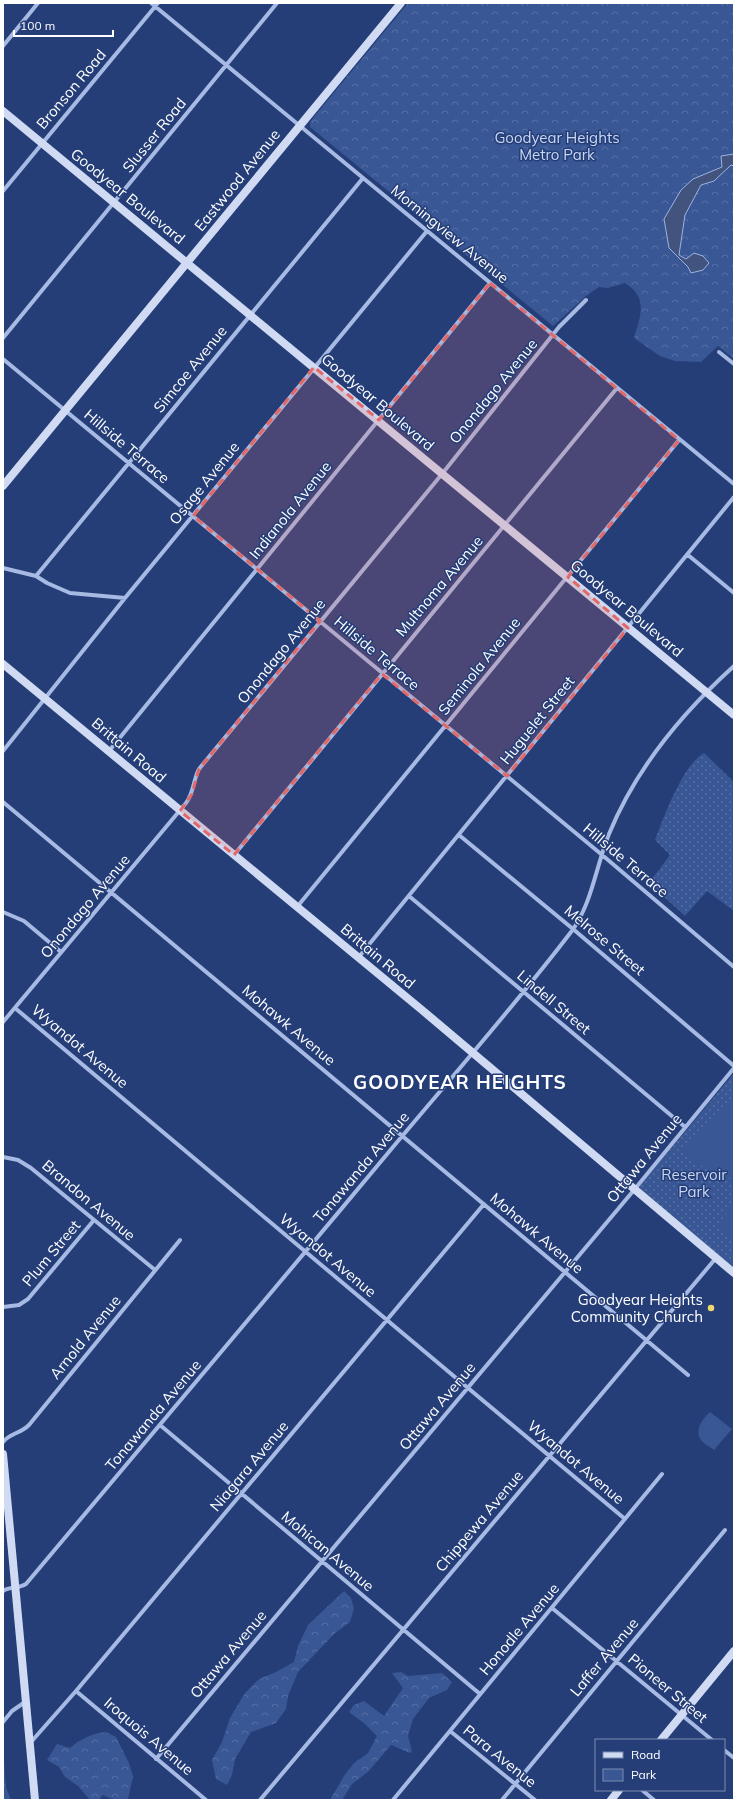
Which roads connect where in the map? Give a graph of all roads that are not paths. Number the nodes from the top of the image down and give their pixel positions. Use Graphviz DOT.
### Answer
graph roads {
  1 [pos="38,3"];
  2 [pos="151,3"];
  3 [pos="277,3"];
  4 [pos="401,3"];
  5 [pos="156,5"];
  6 [pos="3,46"];
  7 [pos="226,65"];
  8 [pos="3,111"];
  9 [pos="300,126"];
  10 [pos="42,143"];
  11 [pos="363,178"];
  12 [pos="3,191"];
  13 [pos="114,202"];
  14 [pos="427,231"];
  15 [pos="187,263"];
  16 [pos="490,283"];
  17 [pos="586,300"];
  18 [pos="250,314"];
  19 [pos="554,335"];
  20 [pos="3,338"];
  21 [pos="719,352"];
  22 [pos="3,359"];
  23 [pos="734,364"];
  24 [pos="314,367"];
  25 [pos="617,388"];
  26 [pos="65,410"];
  27 [pos="379,420"];
  28 [pos="679,440"];
  29 [pos="129,463"];
  30 [pos="442,474"];
  31 [pos="734,484"];
  32 [pos="3,486"];
  33 [pos="734,497"];
  34 [pos="193,516"];
  35 [pos="504,525"];
  36 [pos="688,555"];
  37 [pos="3,568"];
  38 [pos="257,570"];
  39 [pos="36,576"];
  40 [pos="568,577"];
  41 [pos="734,593"];
  42 [pos="125,598"];
  43 [pos="320,622"];
  44 [pos="628,628"];
  45 [pos="3,664"];
  46 [pos="734,666"];
  47 [pos="382,674"];
  48 [pos="706,692"];
  49 [pos="46,699"];
  50 [pos="734,715"];
  51 [pos="446,726"];
  52 [pos="3,751"];
  53 [pos="109,752"];
  54 [pos="507,776"];
  55 [pos="3,802"];
  56 [pos="180,811"];
  57 [pos="459,835"];
  58 [pos="601,854"];
  59 [pos="234,855"];
  60 [pos="112,893"];
  61 [pos="408,896"];
  62 [pos="297,907"];
  63 [pos="3,912"];
  64 [pos="573,929"];
  65 [pos="61,952"];
  66 [pos="358,958"];
  67 [pos="734,967"];
  68 [pos="523,991"];
  69 [pos="15,1008"];
  70 [pos="3,1022"];
  71 [pos="472,1053"];
  72 [pos="734,1067"];
  73 [pos="685,1128"];
  74 [pos="403,1135"];
  75 [pos="3,1157"];
  76 [pos="634,1190"];
  77 [pos="484,1204"];
  78 [pos="94,1220"];
  79 [pos="180,1240"];
  80 [pos="306,1252"];
  81 [pos="716,1258"];
  82 [pos="155,1270"];
  83 [pos="565,1271"];
  84 [pos="734,1273"];
  85 [pos="3,1307"];
  86 [pos="387,1320"];
  87 [pos="646,1340"];
  88 [pos="688,1375"];
  89 [pos="468,1388"];
  90 [pos="160,1425"];
  91 [pos="3,1442"];
  92 [pos="3,1454"];
  93 [pos="549,1456"];
  94 [pos="662,1474"];
  95 [pos="241,1493"];
  96 [pos="625,1519"];
  97 [pos="725,1530"];
  98 [pos="322,1561"];
  99 [pos="15,1587"];
  100 [pos="3,1591"];
  101 [pos="552,1608"];
  102 [pos="403,1630"];
  103 [pos="733,1654"];
  104 [pos="616,1661"];
  105 [pos="76,1691"];
  106 [pos="480,1694"];
  107 [pos="25,1702"];
  108 [pos="682,1715"];
  109 [pos="3,1722"];
  110 [pos="450,1731"];
  111 [pos="662,1739"];
  112 [pos="711,1739"];
  113 [pos="30,1742"];
  114 [pos="725,1751"];
  115 [pos="734,1758"];
  116 [pos="156,1759"];
  117 [pos="516,1783"];
  118 [pos="618,1791"];
  119 [pos="643,1791"];
  120 [pos="35,1800"];
  121 [pos="206,1800"];
  122 [pos="260,1800"];
  123 [pos="393,1800"];
  124 [pos="502,1800"];
  125 [pos="535,1800"];
  126 [pos="611,1800"];
  127 [pos="654,1800"];
  1 -- 6 [label="street"];
  2 -- 5 [label="street, Morningview Avenue"];
  3 -- 7 [label="street, Slusser Road"];
  4 -- 9 [label="street, Eastwood Avenue"];
  5 -- 7 [label="street, Morningview Avenue"];
  5 -- 10 [label="street, Bronson Road"];
  7 -- 9 [label="street, Morningview Avenue"];
  7 -- 13 [label="street, Slusser Road"];
  8 -- 10 [label="street, Goodyear Boulevard"];
  9 -- 11 [label="street, Morningview Avenue"];
  9 -- 15 [label="street, Eastwood Avenue"];
  10 -- 12 [label="street, Bronson Road"];
  10 -- 13 [label="street, Goodyear Boulevard"];
  11 -- 14 [label="street, Morningview Avenue"];
  11 -- 18 [label="street, Simcoe Avenue"];
  13 -- 15 [label="street, Goodyear Boulevard"];
  13 -- 20 [label="street, Slusser Road"];
  14 -- 16 [label="street, Morningview Avenue"];
  14 -- 24 [label="street, Osage Avenue"];
  15 -- 18 [label="street, Goodyear Boulevard"];
  15 -- 26 [label="street, Eastwood Avenue"];
  16 -- 19 [label="street, Morningview Avenue"];
  16 -- 27 [label="street, Indianola Avenue"];
  17 -- 19 [label="street, Onondago Avenue"];
  18 -- 24 [label="street, Goodyear Boulevard"];
  18 -- 29 [label="street, Simcoe Avenue"];
  19 -- 25 [label="street, Morningview Avenue"];
  19 -- 30 [label="street, Onondago Avenue"];
  21 -- 23 [label="street"];
  22 -- 26 [label="street, Hillside Terrace"];
  24 -- 27 [label="street, Goodyear Boulevard"];
  24 -- 34 [label="street, Osage Avenue"];
  25 -- 28 [label="street, Morningview Avenue"];
  25 -- 35 [label="street, Multnoma Avenue"];
  26 -- 29 [label="street, Hillside Terrace"];
  26 -- 32 [label="street, Eastwood Avenue"];
  27 -- 30 [label="street, Goodyear Boulevard"];
  27 -- 38 [label="street, Indianola Avenue"];
  28 -- 31 [label="street, Morningview Avenue"];
  28 -- 40 [label="street, Seminola Avenue"];
  29 -- 34 [label="street, Hillside Terrace"];
  29 -- 39 [label="street, Simcoe Avenue"];
  30 -- 35 [label="street, Goodyear Boulevard"];
  30 -- 43 [label="street, Onondago Avenue"];
  33 -- 36 [label="street, Huguelet Street"];
  34 -- 38 [label="street, Hillside Terrace"];
  34 -- 42 [label="street, Osage Avenue"];
  35 -- 40 [label="street, Goodyear Boulevard"];
  35 -- 47 [label="street, Multnoma Avenue"];
  36 -- 41 [label="street"];
  36 -- 44 [label="street, Huguelet Street"];
  37 -- 39 [label="street"];
  38 -- 43 [label="street, Hillside Terrace"];
  38 -- 53 [label="street, Indianola Avenue"];
  39 -- 42 [label="street"];
  40 -- 44 [label="street, Goodyear Boulevard"];
  40 -- 51 [label="street, Seminola Avenue"];
  42 -- 49 [label="street, Osage Avenue"];
  43 -- 47 [label="street, Hillside Terrace"];
  43 -- 56 [label="street, Onondago Avenue"];
  44 -- 48 [label="street, Goodyear Boulevard"];
  44 -- 54 [label="street, Huguelet Street"];
  45 -- 49 [label="street, Brittain Road"];
  46 -- 48 [label="street, Tonawanda Avenue"];
  47 -- 51 [label="street, Hillside Terrace"];
  47 -- 59 [label="street, Multnoma Avenue"];
  48 -- 50 [label="street, Goodyear Boulevard"];
  48 -- 58 [label="street, Tonawanda Avenue"];
  49 -- 52 [label="street, Osage Avenue"];
  49 -- 53 [label="street, Brittain Road"];
  51 -- 54 [label="street, Hillside Terrace"];
  51 -- 62 [label="street, Seminola Avenue"];
  53 -- 56 [label="street, Brittain Road"];
  54 -- 57 [label="street, Huguelet Street"];
  54 -- 58 [label="street, Hillside Terrace"];
  55 -- 60 [label="street, Mohawk Avenue"];
  56 -- 59 [label="street, Brittain Road"];
  56 -- 60 [label="street, Onondago Avenue"];
  57 -- 61 [label="street, Huguelet Street"];
  57 -- 64 [label="street, Melrose Street"];
  58 -- 64 [label="street, Tonawanda Avenue"];
  58 -- 67 [label="street, Hillside Terrace"];
  59 -- 62 [label="street, Brittain Road"];
  60 -- 65 [label="street, Onondago Avenue"];
  60 -- 74 [label="street, Mohawk Avenue"];
  61 -- 66 [label="street, Huguelet Street"];
  61 -- 68 [label="street, Lindell Street"];
  62 -- 66 [label="street, Brittain Road"];
  63 -- 65 [label="street"];
  64 -- 68 [label="street, Tonawanda Avenue"];
  64 -- 72 [label="street, Melrose Street"];
  65 -- 69 [label="street, Onondago Avenue"];
  66 -- 71 [label="street, Brittain Road"];
  68 -- 71 [label="street, Tonawanda Avenue"];
  68 -- 73 [label="street, Lindell Street"];
  69 -- 70 [label="street, Onondago Avenue"];
  69 -- 80 [label="street, Wyandot Avenue"];
  71 -- 74 [label="street, Tonawanda Avenue"];
  71 -- 76 [label="street, Brittain Road"];
  72 -- 73 [label="street, Ottawa Avenue"];
  73 -- 76 [label="street, Ottawa Avenue"];
  74 -- 77 [label="street, Mohawk Avenue"];
  74 -- 80 [label="street, Tonawanda Avenue"];
  75 -- 78 [label="street, Brandon Avenue"];
  76 -- 81 [label="street, Brittain Road"];
  76 -- 83 [label="street, Ottawa Avenue"];
  77 -- 83 [label="street, Mohawk Avenue"];
  77 -- 86 [label="street, Niagara Avenue"];
  78 -- 82 [label="street, Brandon Avenue"];
  78 -- 85 [label="street, Plum Street"];
  79 -- 82 [label="street, Arnold Avenue"];
  80 -- 86 [label="street, Wyandot Avenue"];
  80 -- 90 [label="street, Tonawanda Avenue"];
  81 -- 84 [label="street, Brittain Road"];
  81 -- 87 [label="street, Chippewa Avenue"];
  82 -- 91 [label="street, Arnold Avenue"];
  83 -- 87 [label="street, Mohawk Avenue"];
  83 -- 89 [label="street, Ottawa Avenue"];
  86 -- 89 [label="street, Wyandot Avenue"];
  86 -- 95 [label="street, Niagara Avenue"];
  87 -- 88 [label="street, Mohawk Avenue"];
  87 -- 93 [label="street, Chippewa Avenue"];
  89 -- 93 [label="street, Wyandot Avenue"];
  89 -- 98 [label="street, Ottawa Avenue"];
  90 -- 95 [label="street, Mohican Avenue"];
  90 -- 99 [label="street, Tonawanda Avenue"];
  92 -- 99 [label="street"];
  93 -- 96 [label="street, Wyandot Avenue"];
  93 -- 102 [label="street, Chippewa Avenue"];
  94 -- 96 [label="street, Honodle Avenue"];
  95 -- 98 [label="street, Mohican Avenue"];
  95 -- 105 [label="street, Niagara Avenue"];
  96 -- 101 [label="street, Honodle Avenue"];
  97 -- 104 [label="street, Laffer Avenue"];
  98 -- 102 [label="street, Mohican Avenue"];
  98 -- 116 [label="street, Ottawa Avenue"];
  99 -- 100 [label="street, Tonawanda Avenue"];
  99 -- 107 [label="street"];
  101 -- 104 [label="street, Pioneer Street"];
  101 -- 106 [label="street, Honodle Avenue"];
  102 -- 106 [label="street, Mohican Avenue"];
  102 -- 122 [label="street, Chippewa Avenue"];
  103 -- 108 [label="street"];
  104 -- 108 [label="street, Pioneer Street"];
  104 -- 117 [label="street, Laffer Avenue"];
  105 -- 113 [label="street, Niagara Avenue"];
  105 -- 116 [label="street, Iroquois Avenue"];
  106 -- 110 [label="street, Honodle Avenue"];
  107 -- 109 [label="street"];
  107 -- 113 [label="street"];
  108 -- 111 [label="street"];
  108 -- 112 [label="street, Pioneer Street"];
  110 -- 117 [label="street, Para Avenue"];
  110 -- 123 [label="street, Honodle Avenue"];
  113 -- 120 [label="street"];
  114 -- 115 [label="street"];
  116 -- 121 [label="street, Iroquois Avenue"];
  117 -- 124 [label="street, Laffer Avenue"];
  117 -- 125 [label="street, Para Avenue"];
  118 -- 126 [label="street"];
  119 -- 127 [label="street"];
}
